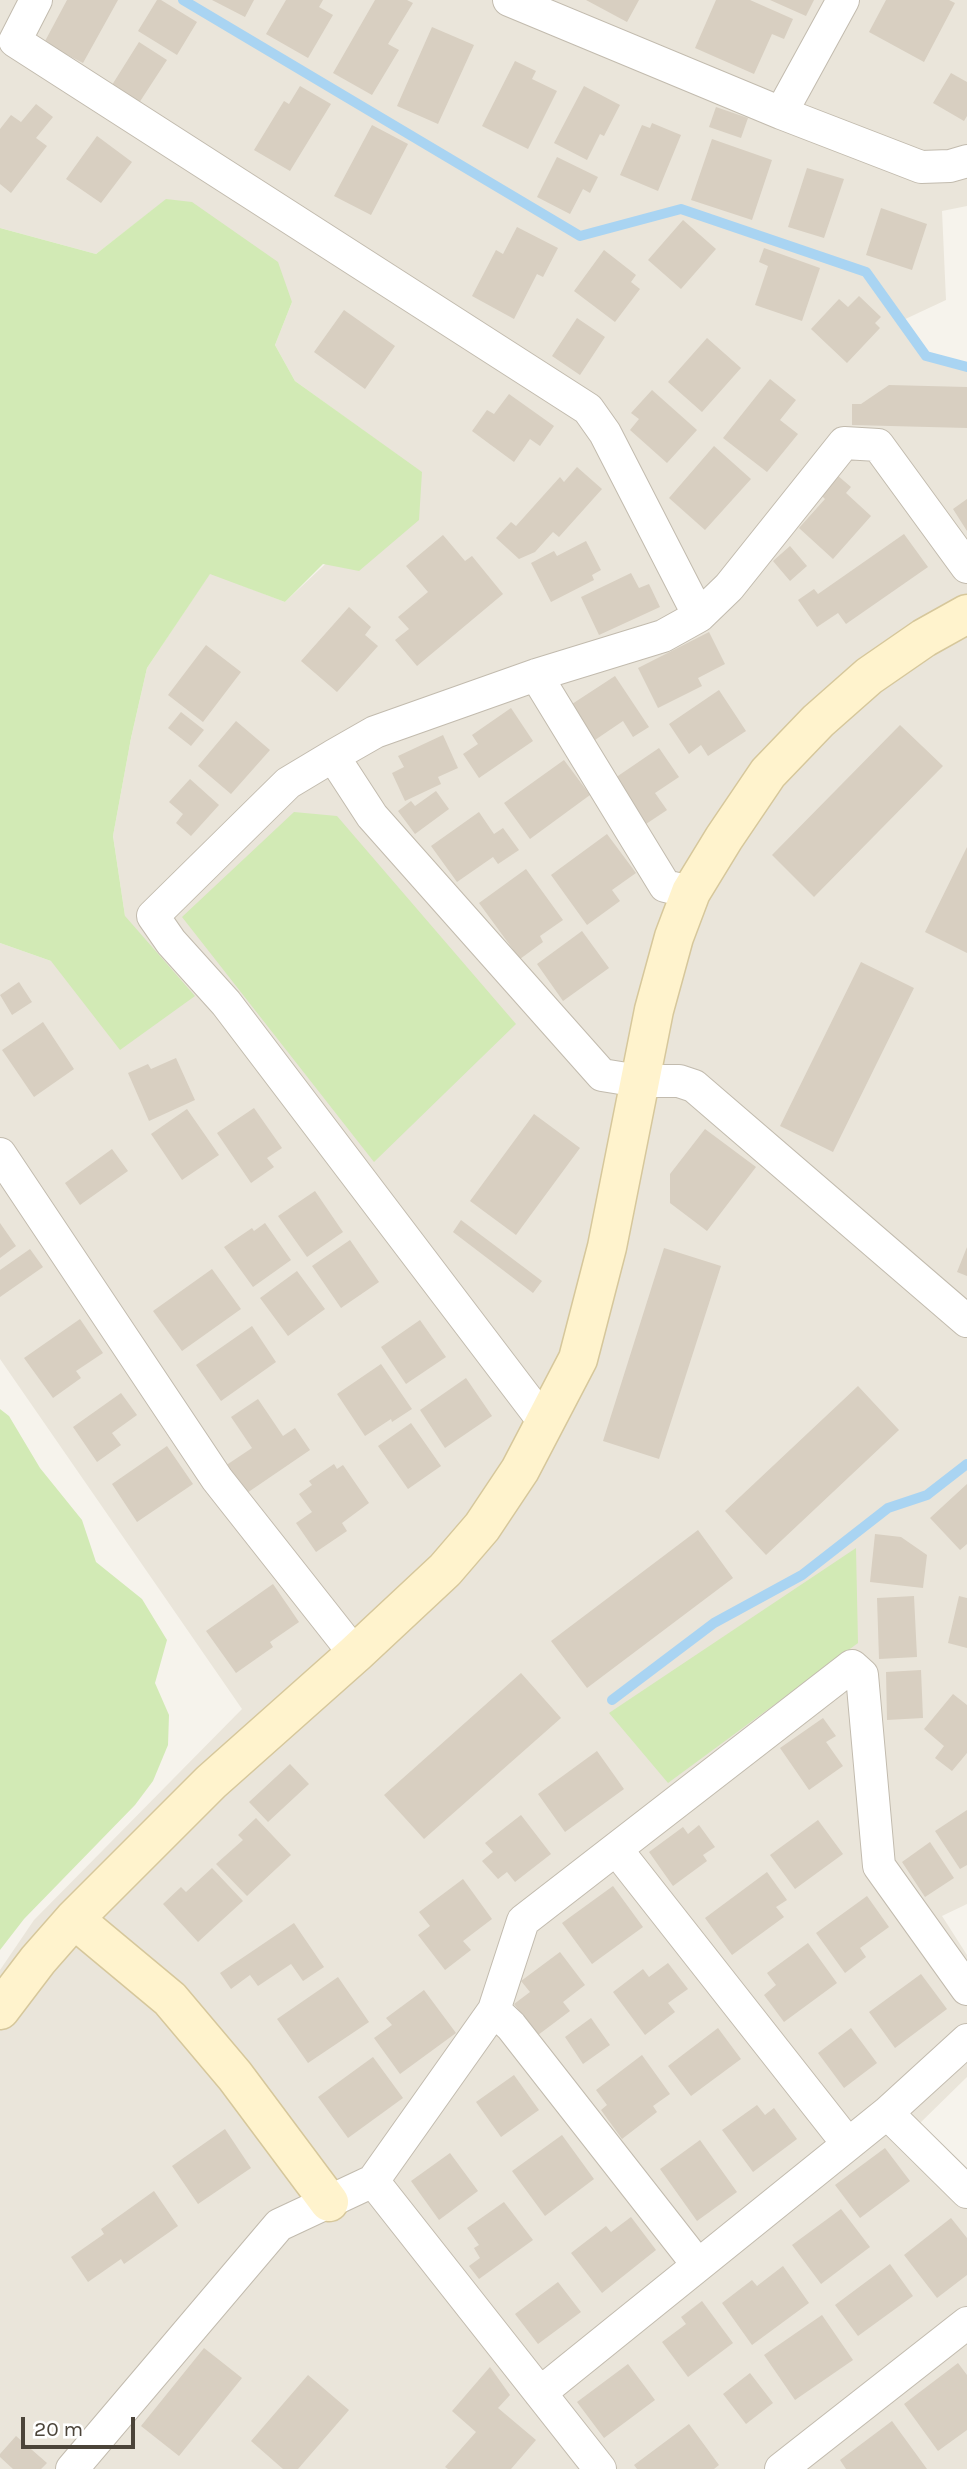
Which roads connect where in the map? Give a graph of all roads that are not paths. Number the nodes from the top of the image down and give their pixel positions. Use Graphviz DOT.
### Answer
graph roads {
  1 [pos="37,0"];
  2 [pos="843,0"];
  3 [pos="517,2"];
  4 [pos="781,113"];
  5 [pos="967,160"];
  6 [pos="967,567"];
  7 [pos="967,614"];
  8 [pos="699,616"];
  9 [pos="536,674"];
  10 [pos="333,756"];
  11 [pos="691,892"];
  12 [pos="639,1081"];
  13 [pos="0,1153"];
  14 [pos="967,1321"];
  15 [pos="545,1423"];
  16 [pos="355,1654"];
  17 [pos="616,1849"];
  18 [pos="74,1919"];
  19 [pos="967,1989"];
  20 [pos="0,2010"];
  21 [pos="494,2010"];
  22 [pos="967,2040"];
  23 [pos="887,2113"];
  24 [pos="848,2144"];
  25 [pos="373,2181"];
  26 [pos="967,2192"];
  27 [pos="329,2202"];
  28 [pos="698,2265"];
  29 [pos="967,2323"];
  30 [pos="540,2393"];
  31 [pos="72,2469"];
  32 [pos="600,2469"];
  33 [pos="781,2469"];
  1 -- 8 [label="street"];
  2 -- 4 [label="street"];
  3 -- 4 [label="street"];
  4 -- 5 [label="street"];
  6 -- 8 [label="street"];
  7 -- 11 [label="street"];
  8 -- 9 [label="street"];
  9 -- 10 [label="street"];
  9 -- 11 [label="street"];
  10 -- 12 [label="street"];
  10 -- 15 [label="street"];
  11 -- 12 [label="street"];
  12 -- 14 [label="street"];
  12 -- 15 [label="street"];
  13 -- 16 [label="street"];
  15 -- 16 [label="street"];
  16 -- 18 [label="street"];
  17 -- 19 [label="street"];
  17 -- 21 [label="street"];
  17 -- 24 [label="street"];
  18 -- 20 [label="street"];
  18 -- 27 [label="street"];
  21 -- 25 [label="street"];
  21 -- 28 [label="street"];
  22 -- 23 [label="street"];
  23 -- 24 [label="street"];
  23 -- 26 [label="street"];
  24 -- 28 [label="street"];
  25 -- 27 [label="street"];
  25 -- 30 [label="street"];
  27 -- 31 [label="street"];
  28 -- 30 [label="street"];
  29 -- 33 [label="street"];
  30 -- 32 [label="street"];
}
